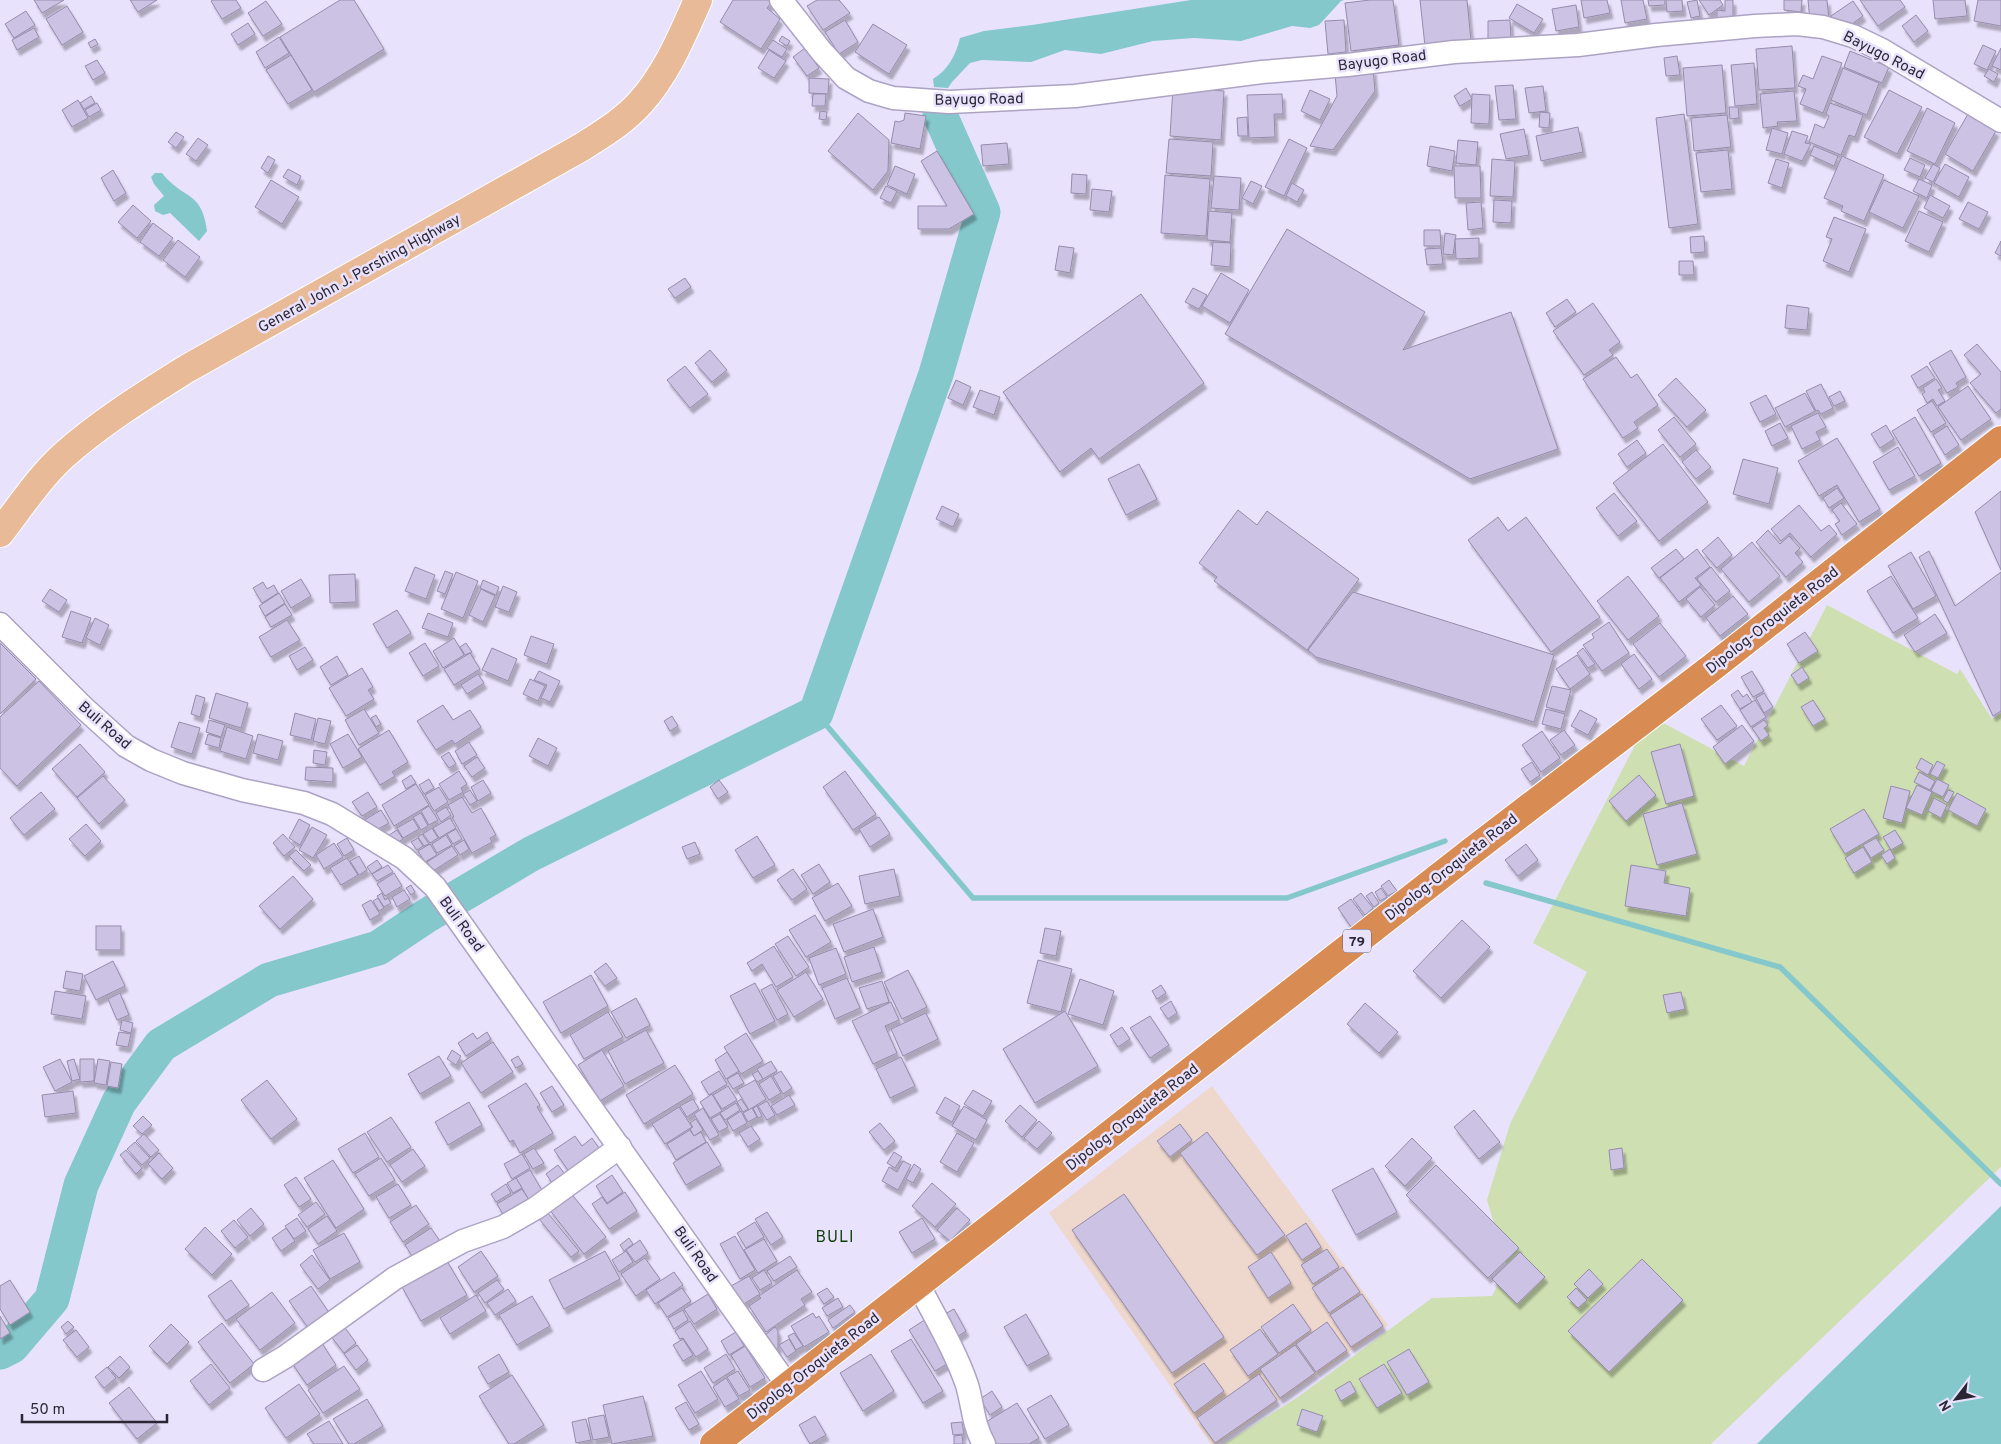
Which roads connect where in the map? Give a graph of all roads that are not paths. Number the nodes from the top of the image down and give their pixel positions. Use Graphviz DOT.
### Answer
graph roads {
  1 [pos="698,0"];
  2 [pos="781,0"];
  3 [pos="2001,120"];
  4 [pos="2001,440"];
  5 [pos="0,533"];
  6 [pos="0,624"];
  7 [pos="620,1147"];
  8 [pos="918,1284"];
  9 [pos="263,1370"];
  10 [pos="788,1386"];
  11 [pos="714,1444"];
  12 [pos="984,1444"];
  1 -- 5 [label="main road, General John J. Pershing Highway"];
  2 -- 3 [label="street, Bayugo Road"];
  4 -- 8 [label="highway, Dipolog-Oroquieta Road / 79"];
  6 -- 7 [label="street, Buli Road"];
  7 -- 9 [label="street"];
  7 -- 10 [label="street, Buli Road"];
  8 -- 10 [label="highway, Dipolog-Oroquieta Road / 79"];
  8 -- 12 [label="street"];
  10 -- 11 [label="highway, Dipolog-Oroquieta Road / 79"];
}
